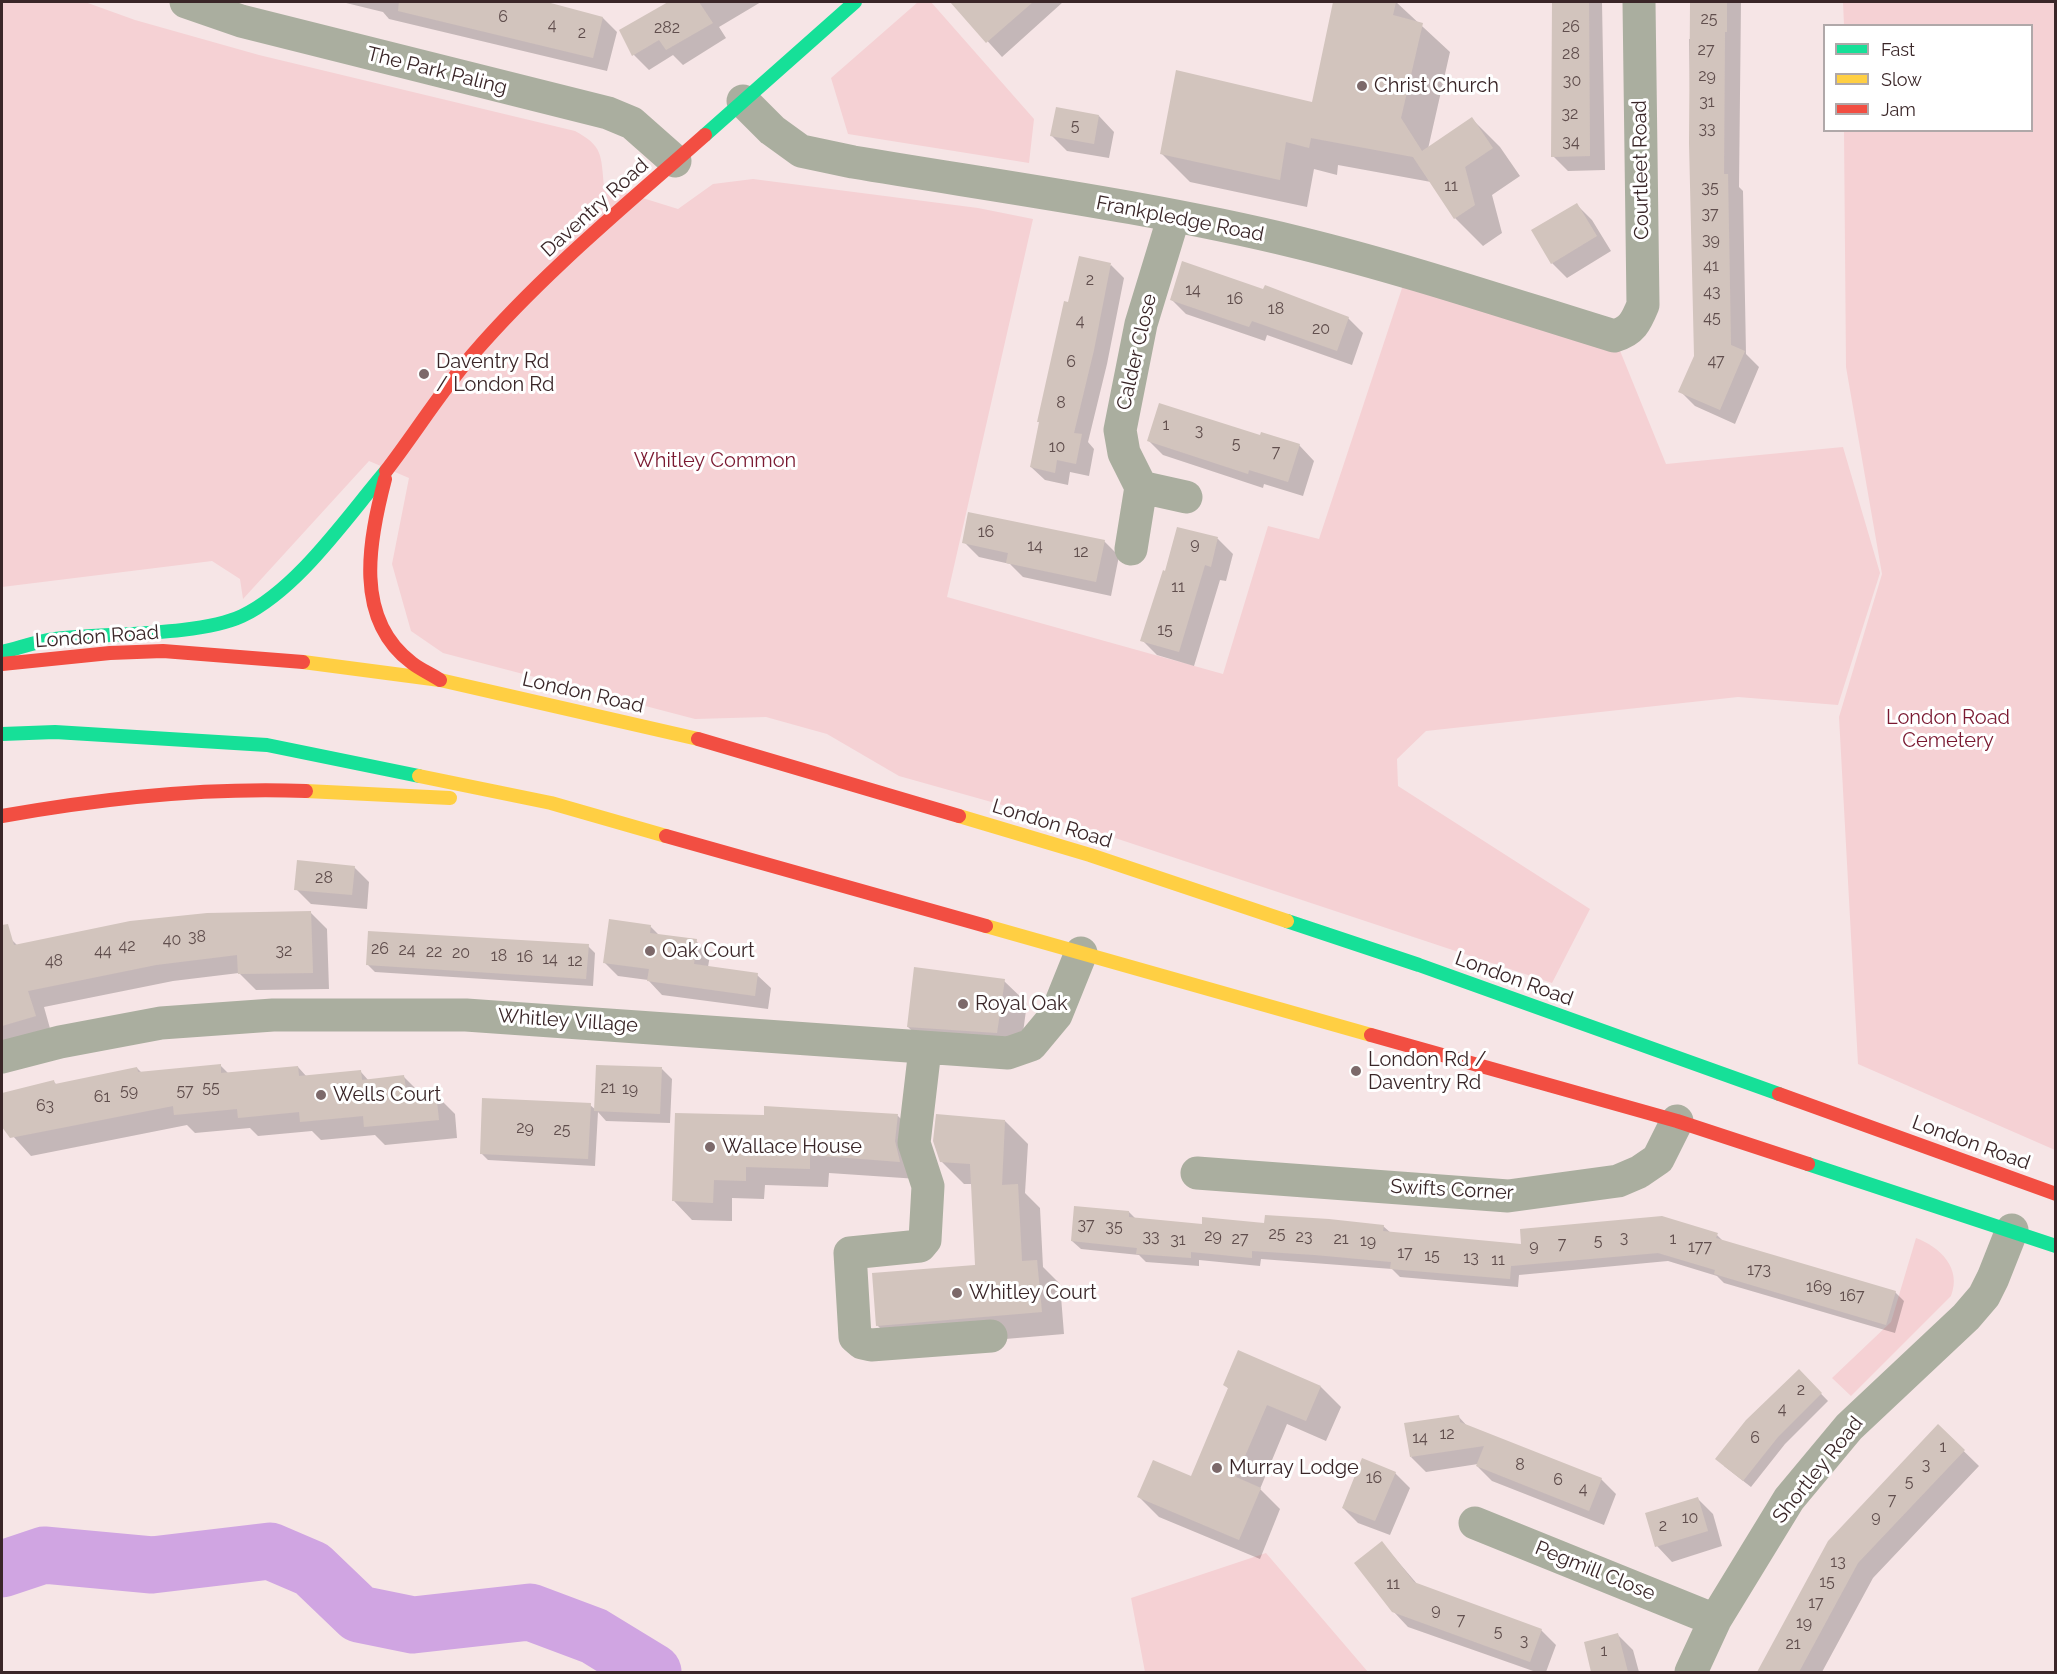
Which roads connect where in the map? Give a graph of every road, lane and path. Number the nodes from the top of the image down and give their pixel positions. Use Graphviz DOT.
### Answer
graph roads {
  1 [pos="186,2"];
  2 [pos="855,2"];
  3 [pos="1639,2"];
  4 [pos="742,101"];
  5 [pos="675,161"];
  6 [pos="1174,216"];
  7 [pos="1626,332"];
  8 [pos="388,469"];
  9 [pos="1141,487"];
  10 [pos="1186,497"];
  11 [pos="1131,549"];
  12 [pos="2,652"];
  13 [pos="2,664"];
  14 [pos="440,680"];
  15 [pos="2,734"];
  16 [pos="551,802"];
  17 [pos="2,816"];
  18 [pos="1081,953"];
  19 [pos="925,1049"];
  20 [pos="2,1057"];
  21 [pos="1677,1121"];
  22 [pos="1197,1173"];
  23 [pos="2055,1194"];
  24 [pos="2012,1230"];
  25 [pos="2055,1246"];
  26 [pos="991,1335"];
  27 [pos="1475,1523"];
  28 [pos="1715,1620"];
  29 [pos="1692,1672"];
  1 -- 5 [label="street, The Park Paling"];
  2 -- 4 [label="main road, Daventry Road"];
  3 -- 7 [label="street, Courtleet Road"];
  4 -- 5 [label="main road, Daventry Road"];
  4 -- 6 [label="street, Frankpledge Road"];
  5 -- 8 [label="main road, Daventry Road"];
  6 -- 7 [label="street, Frankpledge Road"];
  6 -- 9 [label="street, Calder Close"];
  8 -- 12 [label="main road, Daventry Road"];
  8 -- 14 [label="main road, Daventry Road"];
  9 -- 10 [label="street"];
  9 -- 11 [label="street"];
  13 -- 14 [label="main road, London Road"];
  14 -- 23 [label="main road, London Road"];
  15 -- 16 [label="main road"];
  16 -- 17 [label="main road"];
  16 -- 18 [label="main road"];
  18 -- 19 [label="street, Whitley Village"];
  18 -- 21 [label="main road"];
  19 -- 20 [label="street, Whitley Village"];
  19 -- 26 [label="street"];
  21 -- 22 [label="street, Swifts Corner"];
  21 -- 24 [label="main road"];
  24 -- 25 [label="main road"];
  24 -- 28 [label="street, Shortley Road"];
  27 -- 28 [label="street, Pegmill Close"];
  28 -- 29 [label="street, Shortley Road"];
}
